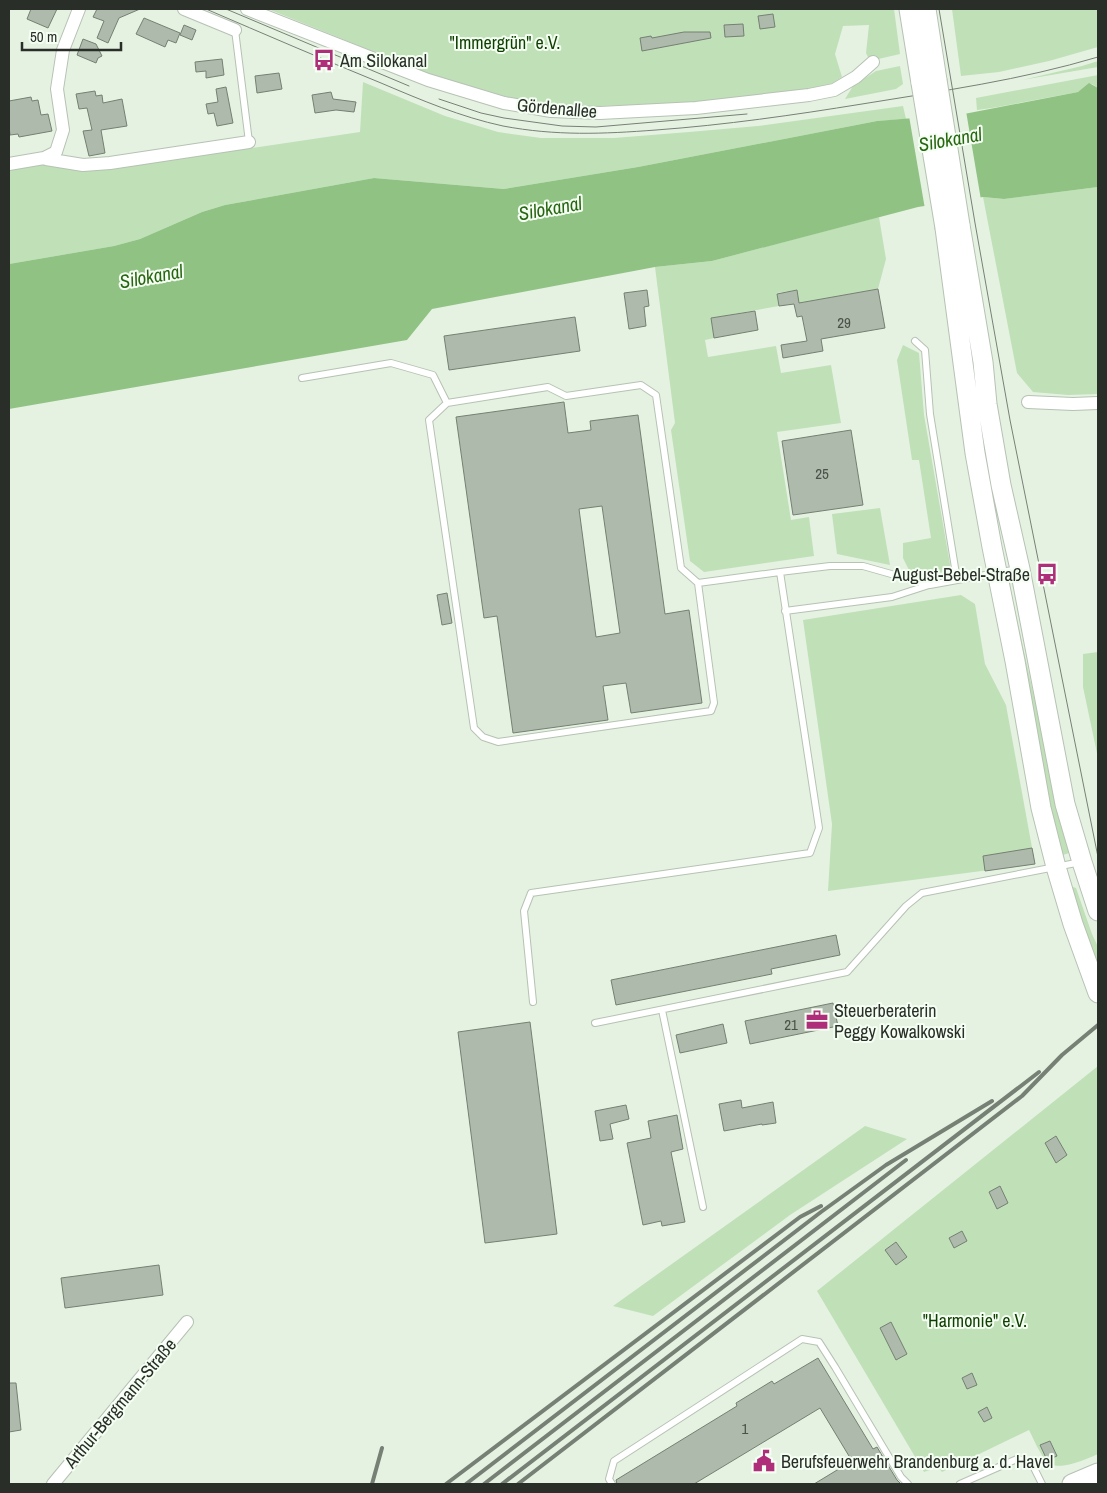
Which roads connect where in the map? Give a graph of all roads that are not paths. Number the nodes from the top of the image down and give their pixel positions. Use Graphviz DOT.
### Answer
graph roads {
  1 [pos="78,9"];
  2 [pos="184,9"];
  3 [pos="247,9"];
  4 [pos="909,9"];
  5 [pos="926,9"];
  6 [pos="235,30"];
  7 [pos="873,62"];
  8 [pos="929,81"];
  9 [pos="249,142"];
  10 [pos="44,158"];
  11 [pos="9,164"];
  12 [pos="953,226"];
  13 [pos="914,341"];
  14 [pos="302,378"];
  15 [pos="1028,402"];
  16 [pos="447,403"];
  17 [pos="1098,403"];
  18 [pos="1020,569"];
  19 [pos="780,572"];
  20 [pos="997,572"];
  21 [pos="957,580"];
  22 [pos="698,583"];
  23 [pos="930,585"];
  24 [pos="785,611"];
  25 [pos="1082,862"];
  26 [pos="1056,867"];
  27 [pos="1098,911"];
  28 [pos="1098,993"];
  29 [pos="533,1002"];
  30 [pos="662,1010"];
  31 [pos="595,1023"];
  32 [pos="703,1208"];
  33 [pos="187,1322"];
  34 [pos="1098,1473"];
  35 [pos="53,1484"];
  36 [pos="612,1484"];
  37 [pos="908,1484"];
  38 [pos="960,1484"];
  39 [pos="1042,1484"];
  40 [pos="1072,1484"];
  1 -- 10 [label="street"];
  2 -- 6 [label="street"];
  3 -- 7 [label="street, Gördenallee"];
  4 -- 8 [label="main road"];
  5 -- 8 [label="main road"];
  6 -- 9 [label="lane"];
  8 -- 12 [label="main road, bridge"];
  9 -- 10 [label="street"];
  10 -- 11 [label="street"];
  12 -- 18 [label="main road"];
  12 -- 20 [label="main road"];
  13 -- 21 [label="lane"];
  14 -- 16 [label="lane"];
  15 -- 17 [label="street"];
  16 -- 22 [label="lane"];
  16 -- 22 [label="lane"];
  18 -- 20 [label="lane"];
  18 -- 25 [label="main road"];
  19 -- 22 [label="lane"];
  19 -- 23 [label="lane"];
  19 -- 24 [label="lane"];
  20 -- 21 [label="lane"];
  20 -- 26 [label="main road"];
  21 -- 23 [label="lane"];
  23 -- 24 [label="lane"];
  24 -- 29 [label="lane"];
  25 -- 26 [label="lane"];
  25 -- 27 [label="main road"];
  26 -- 28 [label="main road"];
  26 -- 30 [label="lane"];
  30 -- 31 [label="lane"];
  30 -- 32 [label="lane"];
  33 -- 35 [label="street, Arthur-Bergmann-Straße"];
  34 -- 40 [label="main road"];
  36 -- 37 [label="lane"];
  38 -- 39 [label="lane"];
}
